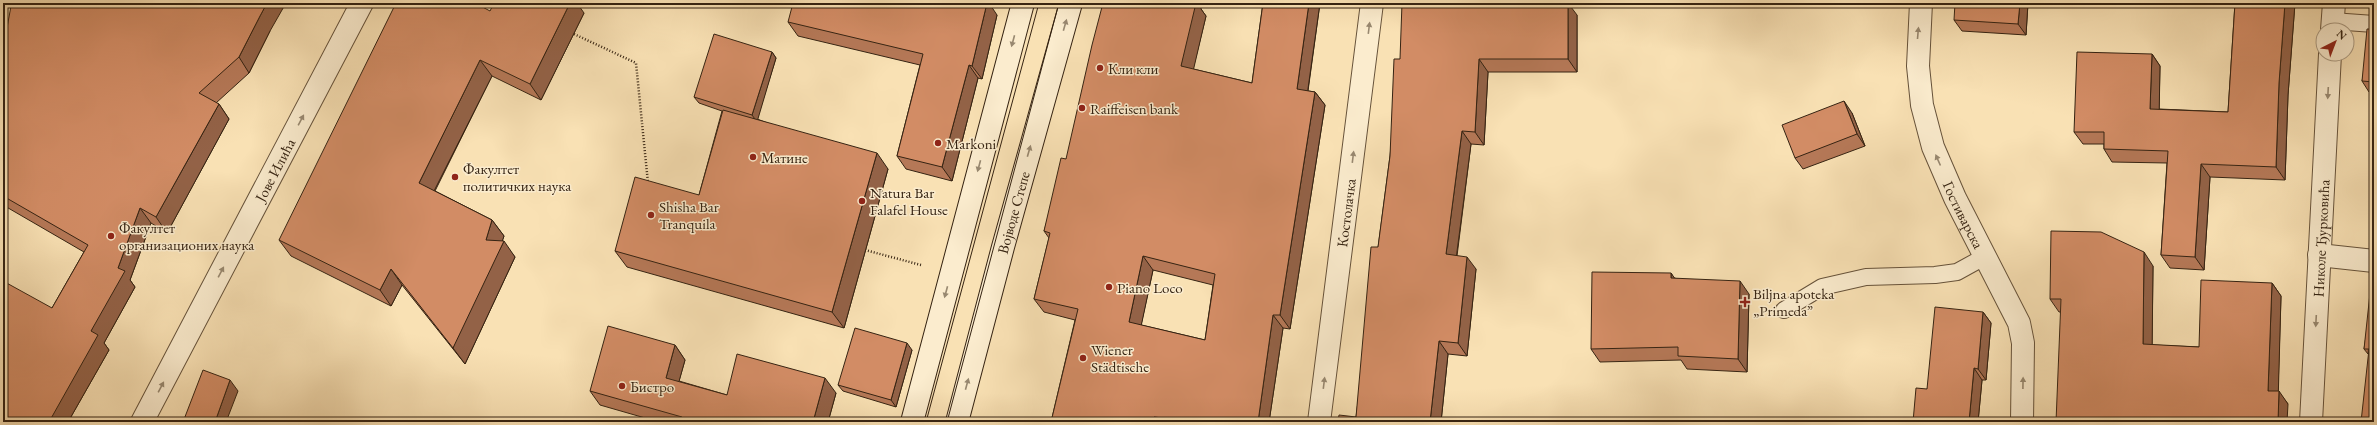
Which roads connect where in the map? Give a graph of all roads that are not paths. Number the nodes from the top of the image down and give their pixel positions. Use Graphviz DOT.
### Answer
graph roads {
  1 [pos="362,3"];
  2 [pos="1023,3"];
  3 [pos="1071,3"];
  4 [pos="1372,3"];
  5 [pos="1921,3"];
  6 [pos="2332,18"];
  7 [pos="2374,24"];
  8 [pos="2330,62"];
  9 [pos="2319,255"];
  10 [pos="1986,256"];
  11 [pos="2374,261"];
  12 [pos="1784,310"];
  13 [pos="142,422"];
  14 [pos="912,422"];
  15 [pos="957,422"];
  16 [pos="1319,422"];
  17 [pos="2022,422"];
  18 [pos="2311,422"];
  13 -- 1 [label="street, Јове Илића, one-way"];
  2 -- 14 [label="street, one-way"];
  15 -- 3 [label="street, Војводе Степе, one-way"];
  16 -- 4 [label="street, Костолачка, one-way"];
  10 -- 5 [label="street, Гостиварска, one-way"];
  6 -- 7 [label="lane"];
  8 -- 9 [label="street, Николе Ђурковића, one-way"];
  9 -- 11 [label="street"];
  9 -- 18 [label="street, Николе Ђурковића, one-way"];
  10 -- 12 [label="lane"];
  17 -- 10 [label="street, Гостиварска, one-way"];
}
